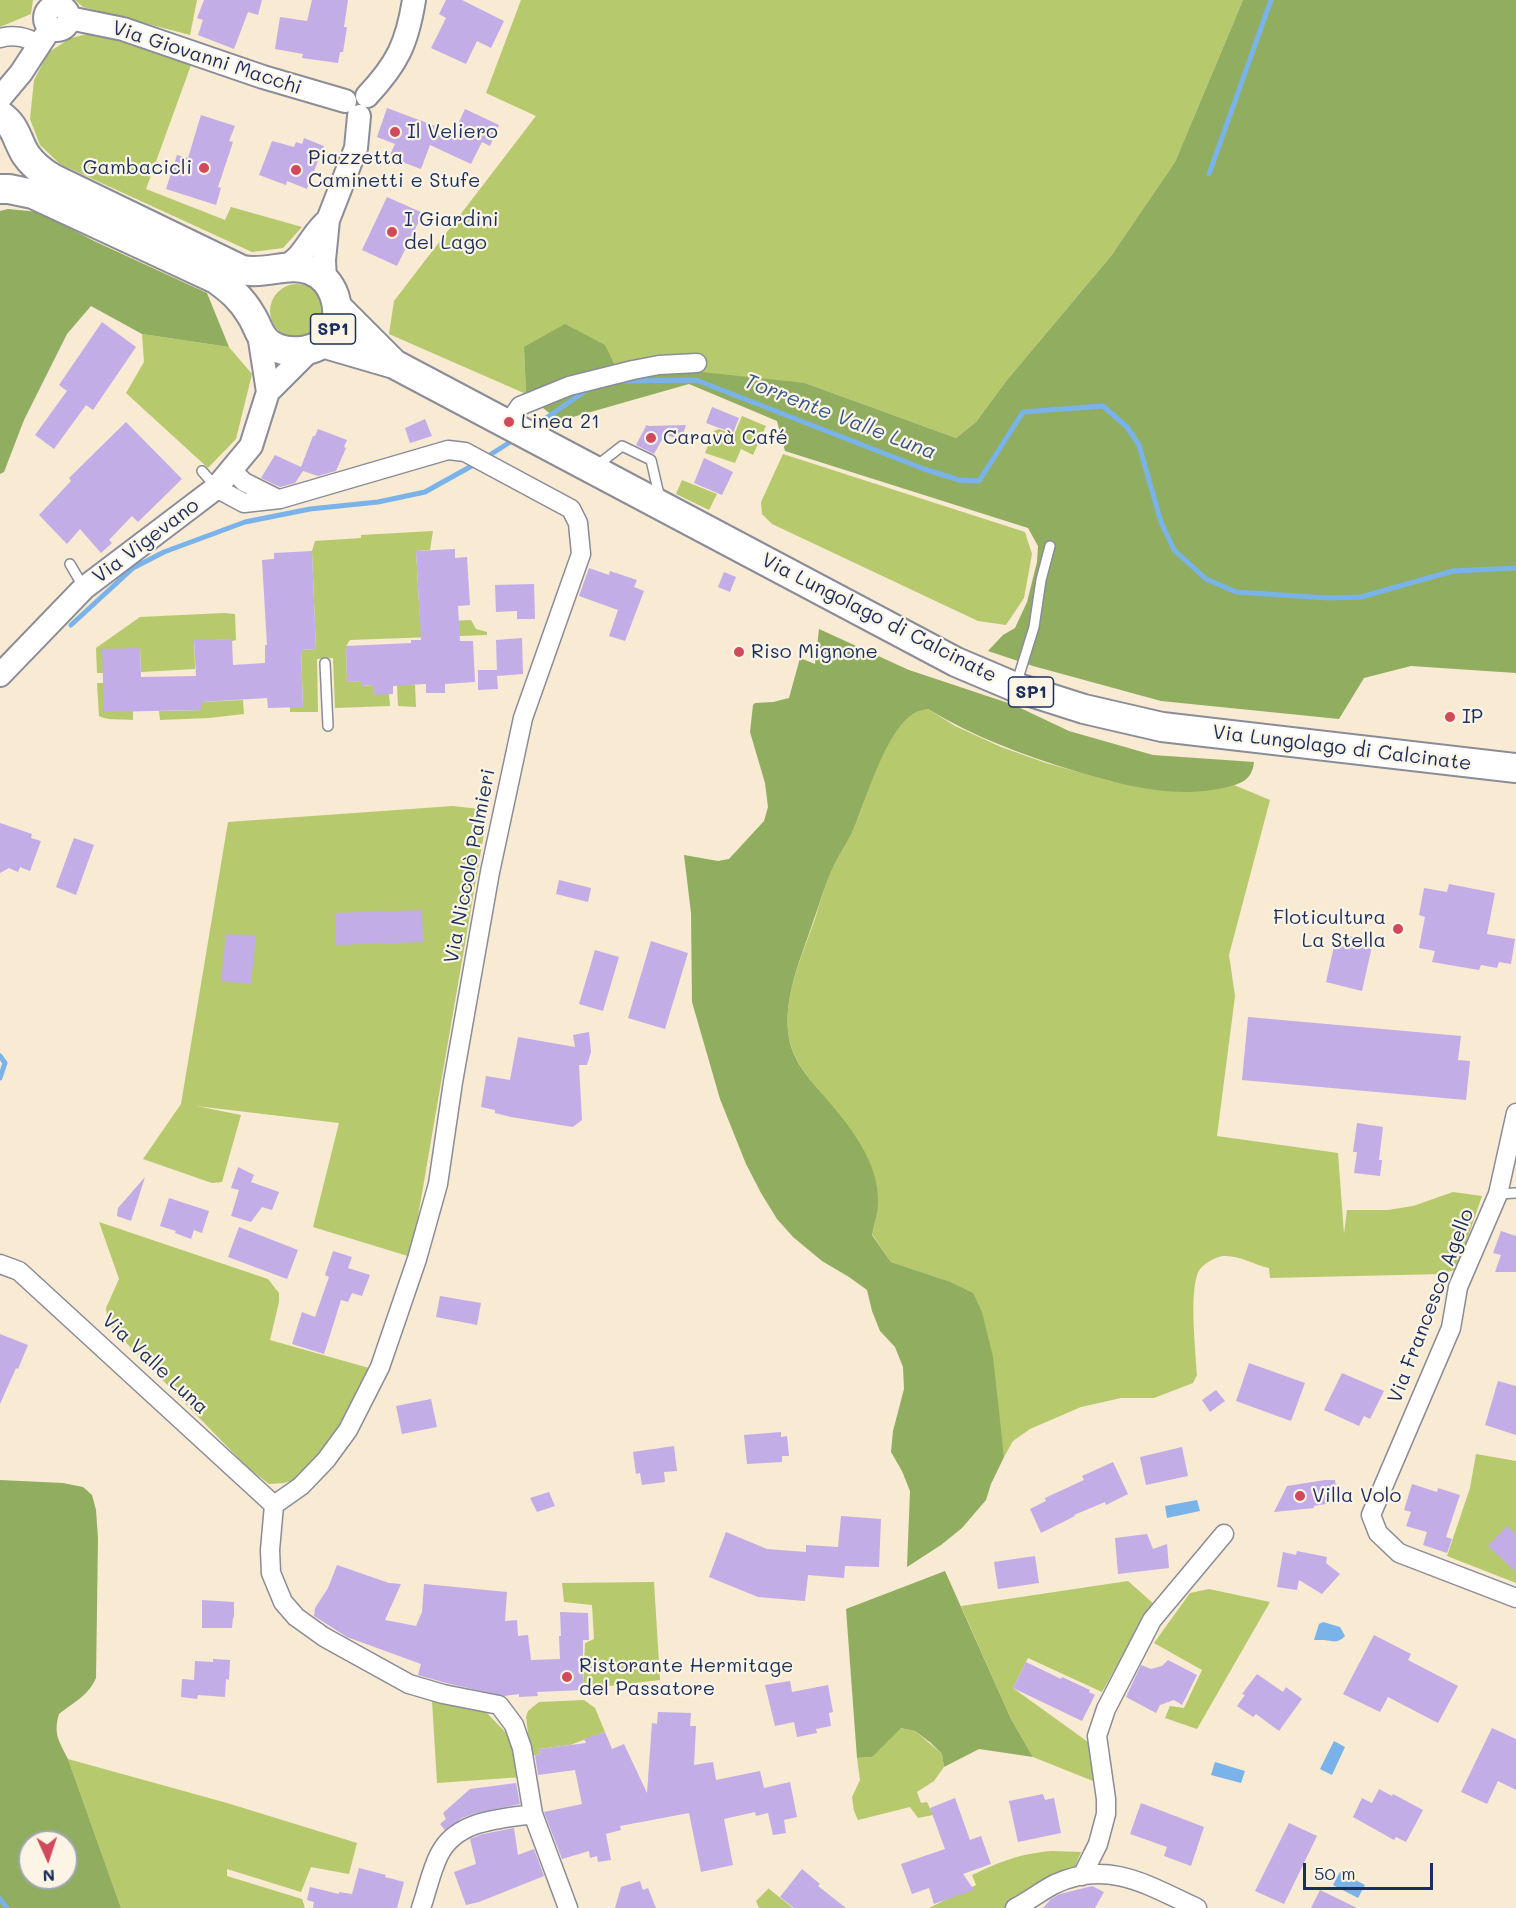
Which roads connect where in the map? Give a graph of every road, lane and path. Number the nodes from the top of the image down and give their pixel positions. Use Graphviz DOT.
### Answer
graph roads {
  1 [pos="414,0"];
  2 [pos="53,19"];
  3 [pos="0,38"];
  4 [pos="21,73"];
  5 [pos="0,98"];
  6 [pos="357,104"];
  7 [pos="7,121"];
  8 [pos="0,189"];
  9 [pos="328,220"];
  10 [pos="283,268"];
  11 [pos="325,281"];
  12 [pos="338,307"];
  13 [pos="259,334"];
  14 [pos="316,346"];
  15 [pos="697,363"];
  16 [pos="394,364"];
  17 [pos="268,392"];
  18 [pos="509,426"];
  19 [pos="232,470"];
  20 [pos="209,479"];
  21 [pos="280,499"];
  22 [pos="1050,546"];
  23 [pos="70,564"];
  24 [pos="84,588"];
  25 [pos="325,663"];
  26 [pos="0,675"];
  27 [pos="1015,687"];
  28 [pos="328,726"];
  29 [pos="1516,768"];
  30 [pos="1516,1113"];
  31 [pos="1507,1194"];
  32 [pos="0,1264"];
  33 [pos="274,1506"];
  34 [pos="1224,1534"];
  35 [pos="1516,1598"];
  36 [pos="533,1814"];
  37 [pos="1082,1876"];
  38 [pos="421,1908"];
  39 [pos="568,1908"];
  40 [pos="1015,1908"];
  41 [pos="1197,1908"];
  1 -- 6 [label="street"];
  2 -- 3 [label="street, Via Giovanni Macchi"];
  2 -- 4 [label="street"];
  2 -- 6 [label="street, Via Giovanni Macchi"];
  4 -- 5 [label="street"];
  4 -- 7 [label="street"];
  6 -- 9 [label="street"];
  7 -- 10 [label="main road"];
  8 -- 13 [label="main road"];
  9 -- 10 [label="street"];
  9 -- 11 [label="street"];
  10 -- 11 [label="main road"];
  11 -- 12 [label="main road, SP1"];
  12 -- 14 [label="main road, SP1"];
  12 -- 16 [label="main road, SP1"];
  13 -- 14 [label="main road, SP1"];
  13 -- 17 [label="street, Via Vigevano"];
  14 -- 16 [label="main road, SP1"];
  14 -- 17 [label="street, Via Vigevano"];
  15 -- 18 [label="street"];
  16 -- 18 [label="main road, SP1"];
  17 -- 19 [label="street, Via Vigevano"];
  18 -- 27 [label="main road, Via Lungolago di Calcinate / SP1"];
  19 -- 20 [label="street, Via Vigevano"];
  19 -- 21 [label="street"];
  20 -- 21 [label="street, Via Niccolò Palmieri"];
  20 -- 24 [label="street, Via Vigevano"];
  21 -- 33 [label="street, Via Niccolò Palmieri"];
  22 -- 27 [label="lane"];
  23 -- 24 [label="lane"];
  24 -- 26 [label="street, Via Vigevano"];
  25 -- 28 [label="lane"];
  27 -- 29 [label="main road, Via Lungolago di Calcinate / SP1"];
  30 -- 31 [label="street, Via Francesco Agello"];
  31 -- 35 [label="street, Via Francesco Agello"];
  32 -- 33 [label="street, Via Valle Luna"];
  33 -- 36 [label="street"];
  34 -- 37 [label="street"];
  36 -- 38 [label="street"];
  36 -- 39 [label="street"];
  37 -- 40 [label="street"];
  37 -- 41 [label="street"];
}
